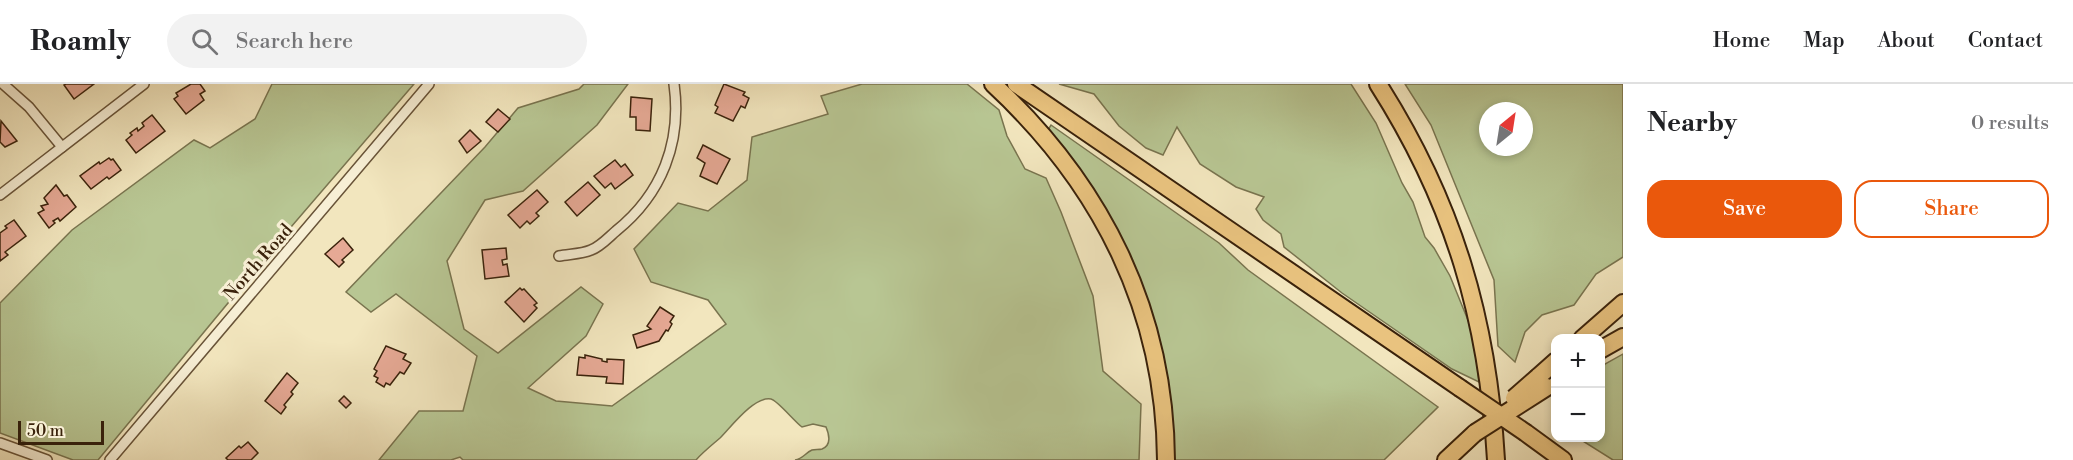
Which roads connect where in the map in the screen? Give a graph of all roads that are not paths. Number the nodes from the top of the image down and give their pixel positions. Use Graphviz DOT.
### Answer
graph roads {
  1 [pos="3,84"];
  2 [pos="144,84"];
  3 [pos="429,84"];
  4 [pos="674,84"];
  5 [pos="993,84"];
  6 [pos="1016,84"];
  7 [pos="1378,84"];
  8 [pos="62,147"];
  9 [pos="0,195"];
  10 [pos="560,256"];
  11 [pos="1623,303"];
  12 [pos="1588,334"];
  13 [pos="1623,337"];
  14 [pos="1605,347"];
  15 [pos="1547,381"];
  16 [pos="0,444"];
  17 [pos="47,460"];
  18 [pos="110,460"];
  19 [pos="1167,460"];
  20 [pos="1446,460"];
  21 [pos="1496,460"];
  22 [pos="1563,460"];
  1 -- 8 [label="street"];
  2 -- 8 [label="street"];
  3 -- 18 [label="street, North Road"];
  4 -- 10 [label="street"];
  5 -- 19 [label="highway"];
  6 -- 22 [label="highway, bridge"];
  7 -- 21 [label="highway"];
  8 -- 9 [label="street"];
  11 -- 12 [label="highway"];
  13 -- 14 [label="highway"];
  15 -- 20 [label="highway, bridge"];
  16 -- 17 [label="street"];
}
